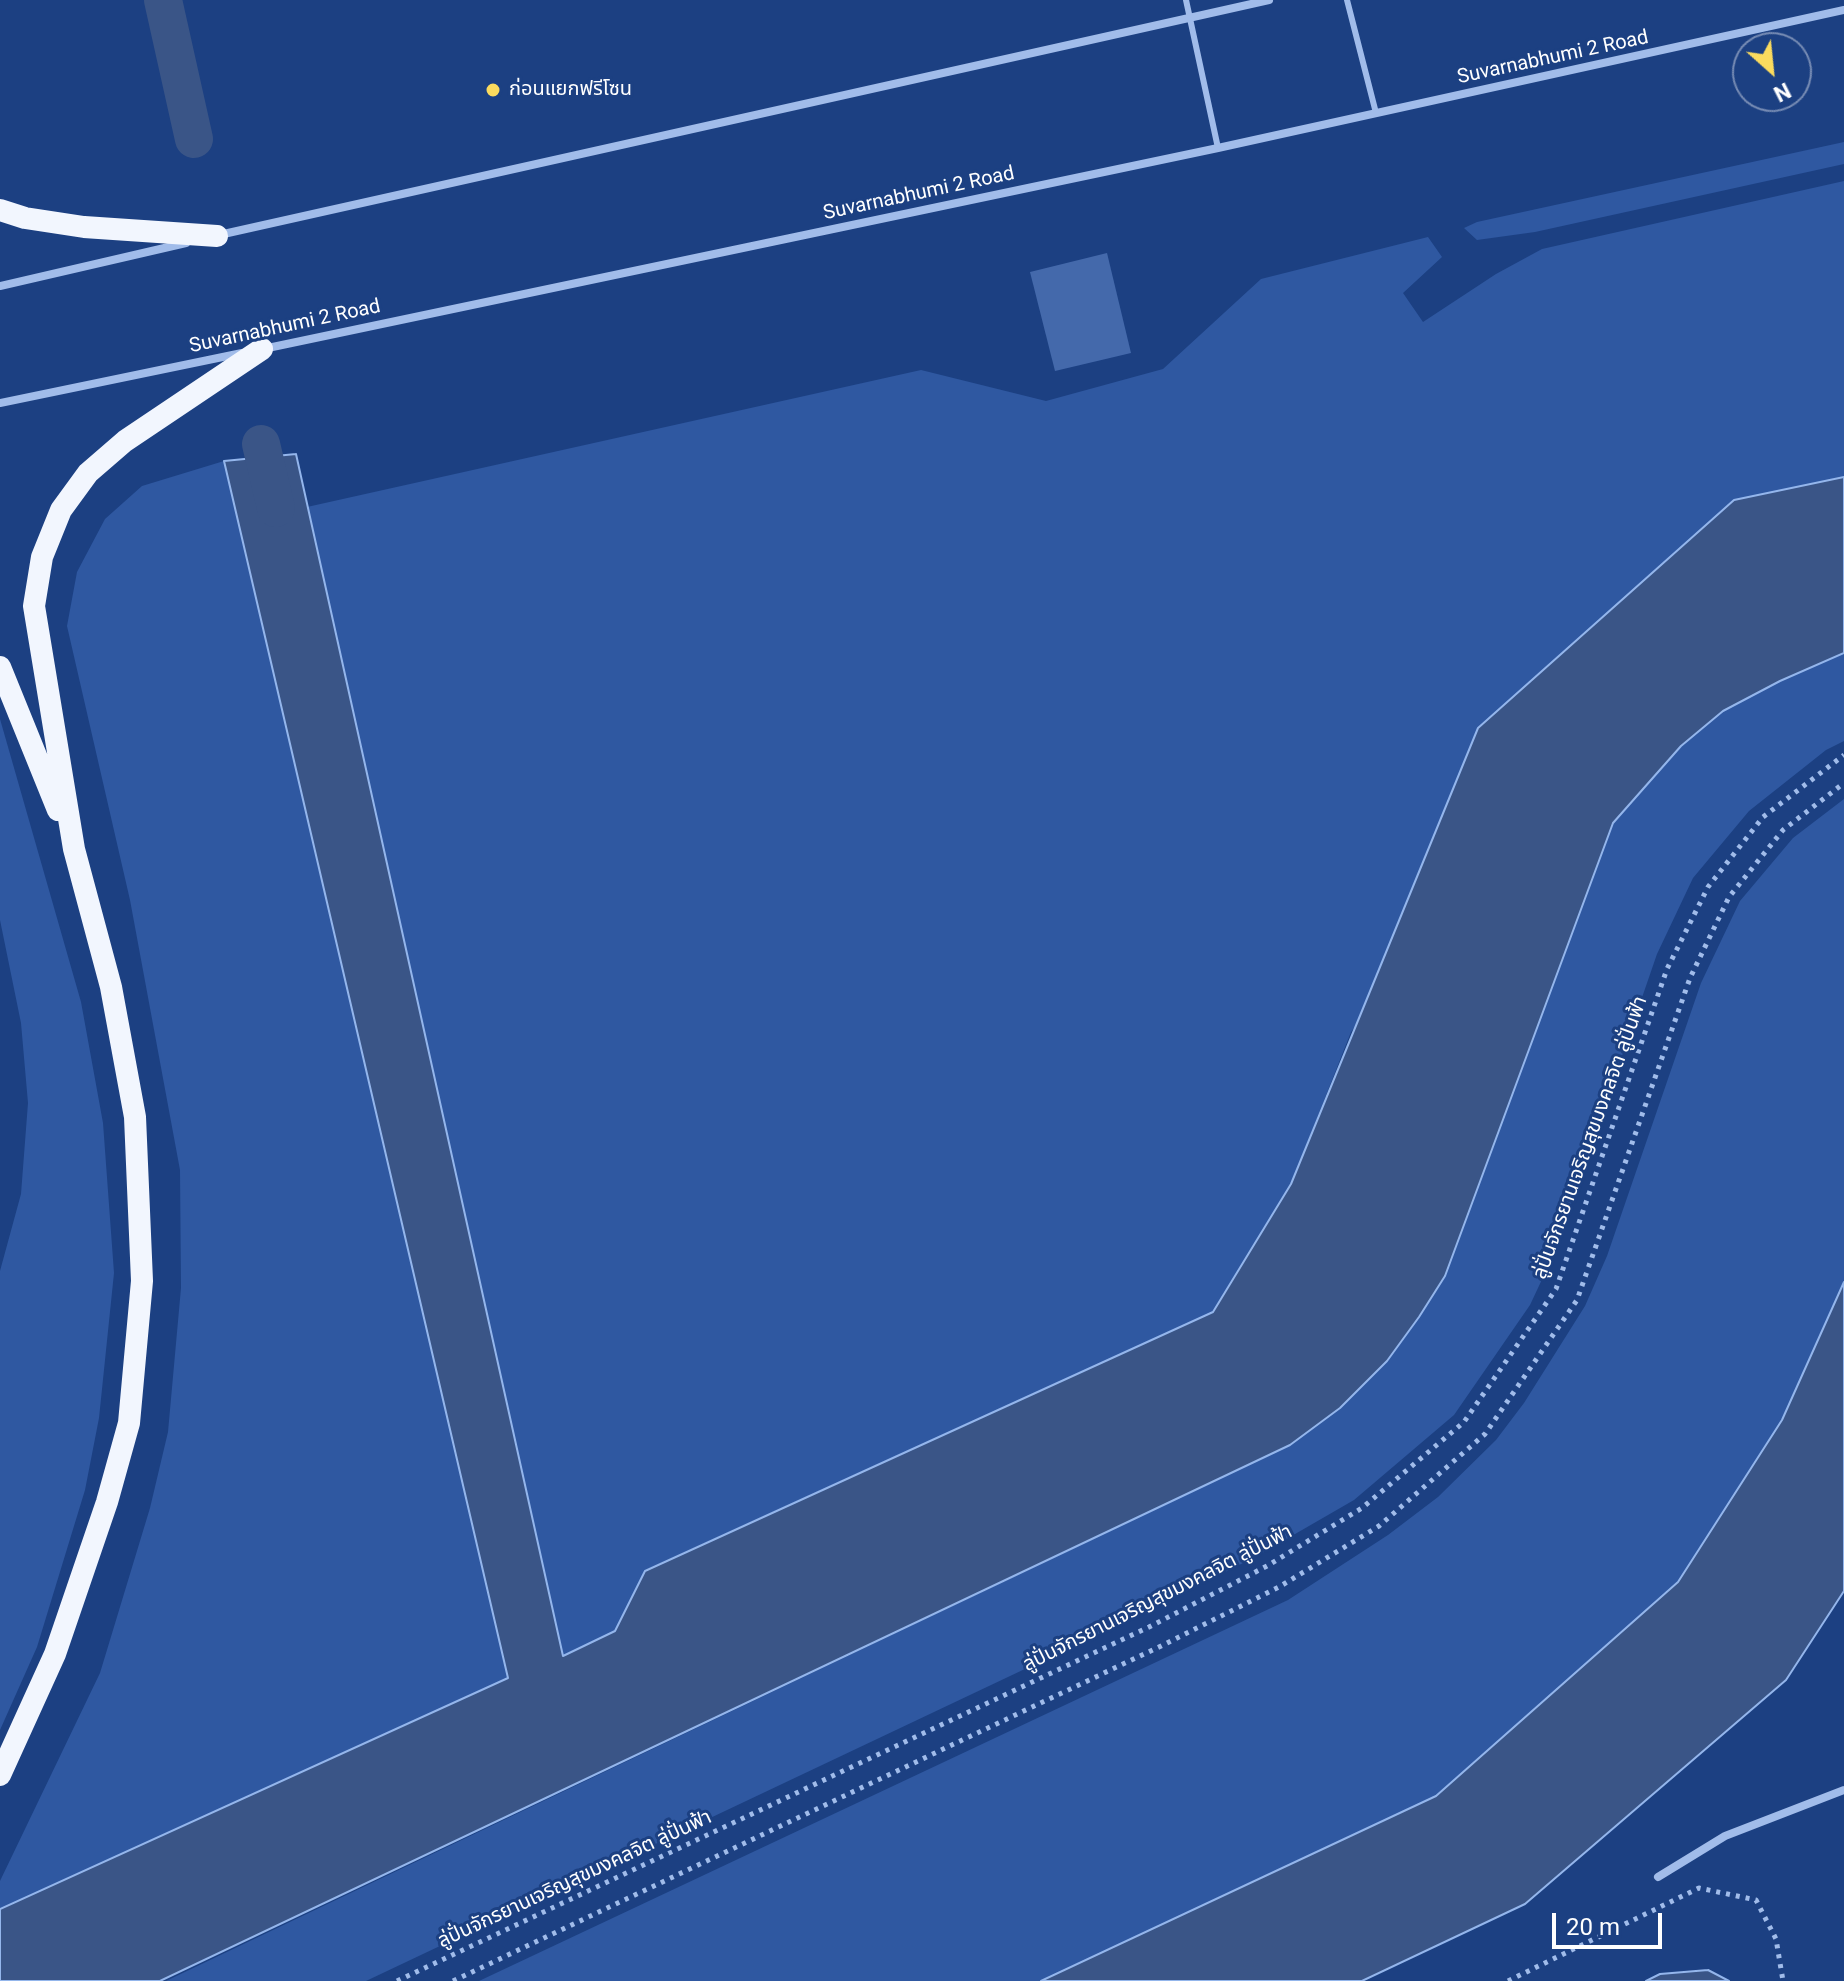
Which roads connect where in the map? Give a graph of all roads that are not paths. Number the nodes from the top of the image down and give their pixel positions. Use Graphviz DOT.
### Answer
graph roads {
  1 [pos="1186,0"];
  2 [pos="1269,0"];
  3 [pos="1347,0"];
  4 [pos="1844,10"];
  5 [pos="1191,17"];
  6 [pos="1376,113"];
  7 [pos="1218,148"];
  8 [pos="0,210"];
  9 [pos="217,236"];
  10 [pos="0,286"];
  11 [pos="262,349"];
  12 [pos="0,403"];
  13 [pos="0,667"];
  14 [pos="74,849"];
  15 [pos="0,1775"];
  16 [pos="1844,1790"];
  17 [pos="1658,1877"];
  1 -- 5 [label="lane"];
  2 -- 5 [label="street"];
  3 -- 6 [label="lane"];
  4 -- 6 [label="street, Suvarnabhumi 2 Road"];
  5 -- 7 [label="lane"];
  5 -- 9 [label="street"];
  6 -- 7 [label="street, Suvarnabhumi 2 Road"];
  7 -- 11 [label="street, Suvarnabhumi 2 Road"];
  8 -- 9 [label="highway"];
  9 -- 10 [label="street"];
  11 -- 12 [label="street, Suvarnabhumi 2 Road"];
  11 -- 14 [label="highway"];
  13 -- 14 [label="highway"];
  14 -- 15 [label="highway"];
  16 -- 17 [label="street"];
}
